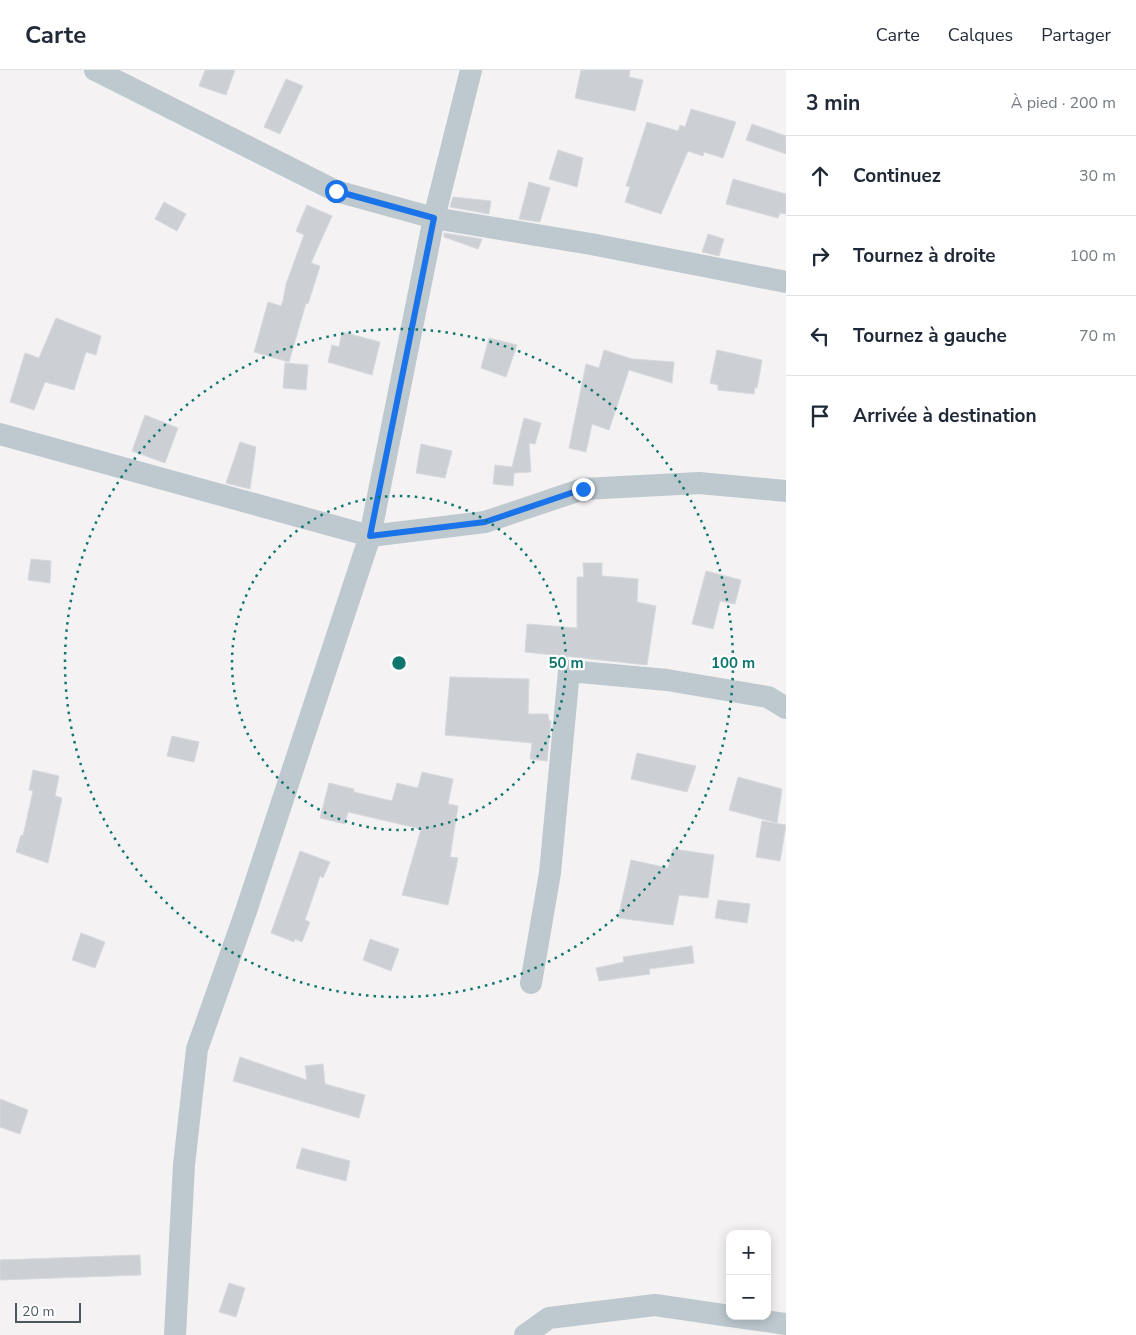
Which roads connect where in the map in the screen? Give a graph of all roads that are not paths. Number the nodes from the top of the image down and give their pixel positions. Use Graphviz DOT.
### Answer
graph roads {
  1 [pos="95,70"];
  2 [pos="471,70"];
  3 [pos="434,218"];
  4 [pos="786,282"];
  5 [pos="0,434"];
  6 [pos="786,491"];
  7 [pos="370,536"];
  8 [pos="786,708"];
  9 [pos="531,983"];
  10 [pos="726,1315"];
  11 [pos="758,1320"];
  12 [pos="786,1324"];
  13 [pos="175,1335"];
  14 [pos="525,1335"];
  1 -- 3 [label="street"];
  2 -- 3 [label="street"];
  3 -- 4 [label="street"];
  3 -- 7 [label="street"];
  5 -- 7 [label="street"];
  6 -- 7 [label="street"];
  7 -- 13 [label="street"];
  8 -- 9 [label="street"];
  10 -- 14 [label="street"];
  11 -- 12 [label="street"];
}
